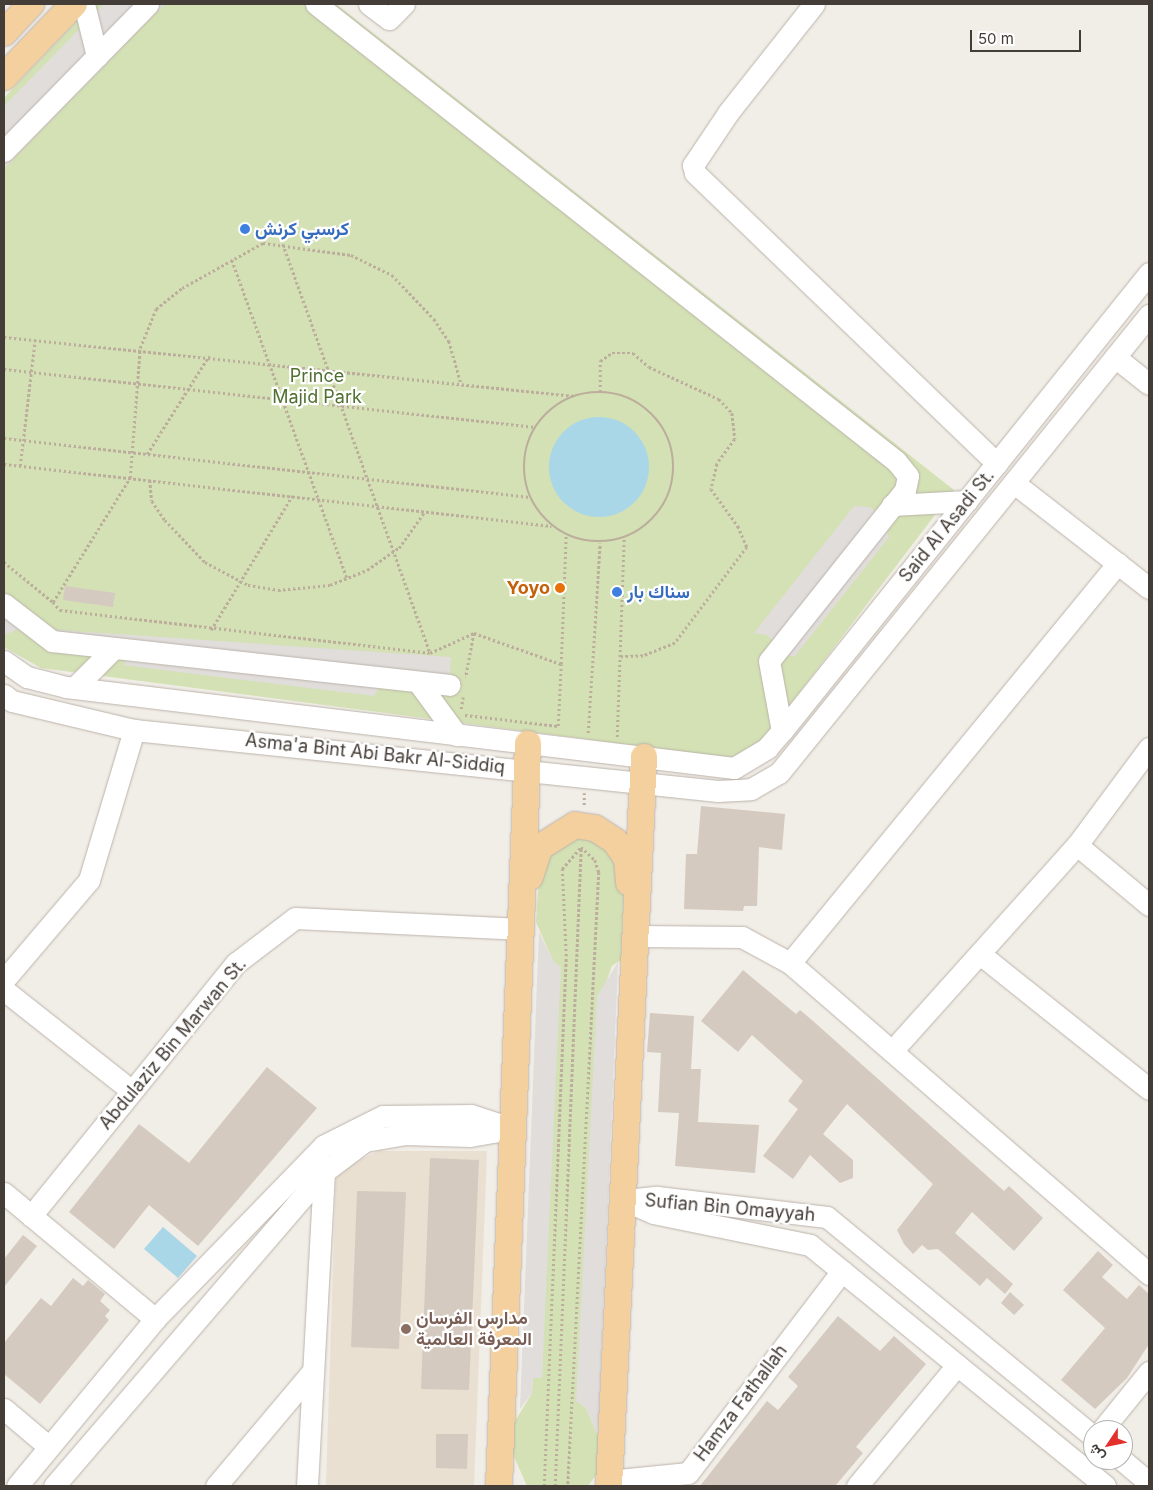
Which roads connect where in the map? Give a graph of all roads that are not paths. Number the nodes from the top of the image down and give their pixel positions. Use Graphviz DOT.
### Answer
graph roads {
  1 [pos="74,4"];
  2 [pos="84,4"];
  3 [pos="148,4"];
  4 [pos="316,4"];
  5 [pos="368,4"];
  6 [pos="404,4"];
  7 [pos="814,4"];
  8 [pos="29,6"];
  9 [pos="4,33"];
  10 [pos="97,56"];
  11 [pos="4,77"];
  12 [pos="4,151"];
  13 [pos="1149,273"];
  14 [pos="1149,315"];
  15 [pos="1115,357"];
  16 [pos="1149,384"];
  17 [pos="997,464"];
  18 [pos="1014,483"];
  19 [pos="967,501"];
  20 [pos="892,505"];
  21 [pos="1118,563"];
  22 [pos="1149,588"];
  23 [pos="4,604"];
  24 [pos="113,649"];
  25 [pos="4,661"];
  26 [pos="418,682"];
  27 [pos="450,686"];
  28 [pos="74,688"];
  29 [pos="6,703"];
  30 [pos="134,730"];
  31 [pos="782,731"];
  32 [pos="457,735"];
  33 [pos="1149,748"];
  34 [pos="527,756"];
  35 [pos="644,757"];
  36 [pos="734,768"];
  37 [pos="642,783"];
  38 [pos="751,789"];
  39 [pos="1077,845"];
  40 [pos="1149,905"];
  41 [pos="522,930"];
  42 [pos="636,936"];
  43 [pos="980,954"];
  44 [pos="790,963"];
  45 [pos="4,980"];
  46 [pos="4,990"];
  47 [pos="892,1051"];
  48 [pos="1149,1089"];
  49 [pos="132,1091"];
  50 [pos="514,1129"];
  51 [pos="324,1172"];
  52 [pos="4,1193"];
  53 [pos="623,1200"];
  54 [pos="31,1216"];
  55 [pos="842,1271"];
  56 [pos="1149,1274"];
  57 [pos="155,1320"];
  58 [pos="957,1365"];
  59 [pos="312,1372"];
  60 [pos="1149,1372"];
  61 [pos="98,1388"];
  62 [pos="122,1404"];
  63 [pos="4,1408"];
  64 [pos="1110,1420"];
  65 [pos="1083,1428"];
  66 [pos="49,1447"];
  67 [pos="1133,1469"];
  68 [pos="609,1483"];
  69 [pos="1149,1483"];
  70 [pos="17,1486"];
  71 [pos="54,1486"];
  72 [pos="216,1486"];
  73 [pos="307,1486"];
  74 [pos="499,1486"];
  75 [pos="857,1486"];
  76 [pos="1106,1486"];
  1 -- 11 [label="main road"];
  2 -- 10 [label="street"];
  3 -- 10 [label="street"];
  4 -- 20 [label="street"];
  5 -- 6 [label="street"];
  7 -- 17 [label="street"];
  8 -- 9 [label="main road"];
  10 -- 12 [label="street"];
  13 -- 17 [label="street, Said Al Asadi St."];
  14 -- 15 [label="street, Said Al Asadi St."];
  15 -- 16 [label="street"];
  15 -- 18 [label="street, Said Al Asadi St."];
  17 -- 19 [label="street, Said Al Asadi St."];
  18 -- 21 [label="street"];
  18 -- 38 [label="street, Said Al Asadi St."];
  19 -- 20 [label="street"];
  19 -- 31 [label="street, Said Al Asadi St."];
  20 -- 31 [label="street"];
  21 -- 22 [label="street"];
  21 -- 44 [label="street"];
  23 -- 24 [label="street"];
  24 -- 26 [label="street"];
  24 -- 28 [label="street"];
  25 -- 28 [label="street, Asma'a Bint Abi Bakr Al-Siddiq"];
  26 -- 27 [label="street"];
  26 -- 32 [label="street"];
  28 -- 32 [label="street, Asma'a Bint Abi Bakr Al-Siddiq"];
  29 -- 30 [label="street, Asma'a Bint Abi Bakr Al-Siddiq"];
  30 -- 34 [label="street, Asma'a Bint Abi Bakr Al-Siddiq"];
  30 -- 45 [label="street"];
  31 -- 36 [label="street, Said Al Asadi St."];
  32 -- 34 [label="street, Asma'a Bint Abi Bakr Al-Siddiq"];
  33 -- 39 [label="street"];
  34 -- 35 [label="street, Asma'a Bint Abi Bakr Al-Siddiq"];
  34 -- 37 [label="street, Asma'a Bint Abi Bakr Al-Siddiq"];
  34 -- 41 [label="main road"];
  35 -- 36 [label="street, Asma'a Bint Abi Bakr Al-Siddiq"];
  35 -- 37 [label="main road"];
  37 -- 38 [label="street, Asma'a Bint Abi Bakr Al-Siddiq"];
  37 -- 42 [label="main road"];
  39 -- 40 [label="street"];
  39 -- 43 [label="street"];
  41 -- 42 [label="main road"];
  41 -- 49 [label="street, Abdulaziz Bin Marwan St."];
  41 -- 50 [label="main road"];
  42 -- 44 [label="street"];
  42 -- 53 [label="main road"];
  43 -- 47 [label="street"];
  43 -- 48 [label="street"];
  44 -- 47 [label="street"];
  46 -- 49 [label="street"];
  47 -- 56 [label="street"];
  49 -- 54 [label="street, Abdulaziz Bin Marwan St."];
  50 -- 51 [label="street"];
  50 -- 57 [label="street"];
  50 -- 74 [label="main road"];
  51 -- 59 [label="street"];
  51 -- 62 [label="street"];
  52 -- 54 [label="street"];
  53 -- 55 [label="street, Sufian Bin Omayyah"];
  53 -- 65 [label="street, Sufian Bin Omayyah"];
  53 -- 68 [label="main road"];
  54 -- 57 [label="street"];
  55 -- 58 [label="street, Sufian Bin Omayyah"];
  55 -- 68 [label="street, Hamza Fathallah"];
  57 -- 61 [label="street"];
  58 -- 75 [label="street"];
  58 -- 76 [label="street, Sufian Bin Omayyah"];
  59 -- 72 [label="street"];
  59 -- 73 [label="street"];
  60 -- 64 [label="street"];
  61 -- 62 [label="street"];
  61 -- 66 [label="street"];
  62 -- 71 [label="street"];
  63 -- 66 [label="street"];
  66 -- 70 [label="street"];
  67 -- 69 [label="street"];
}
